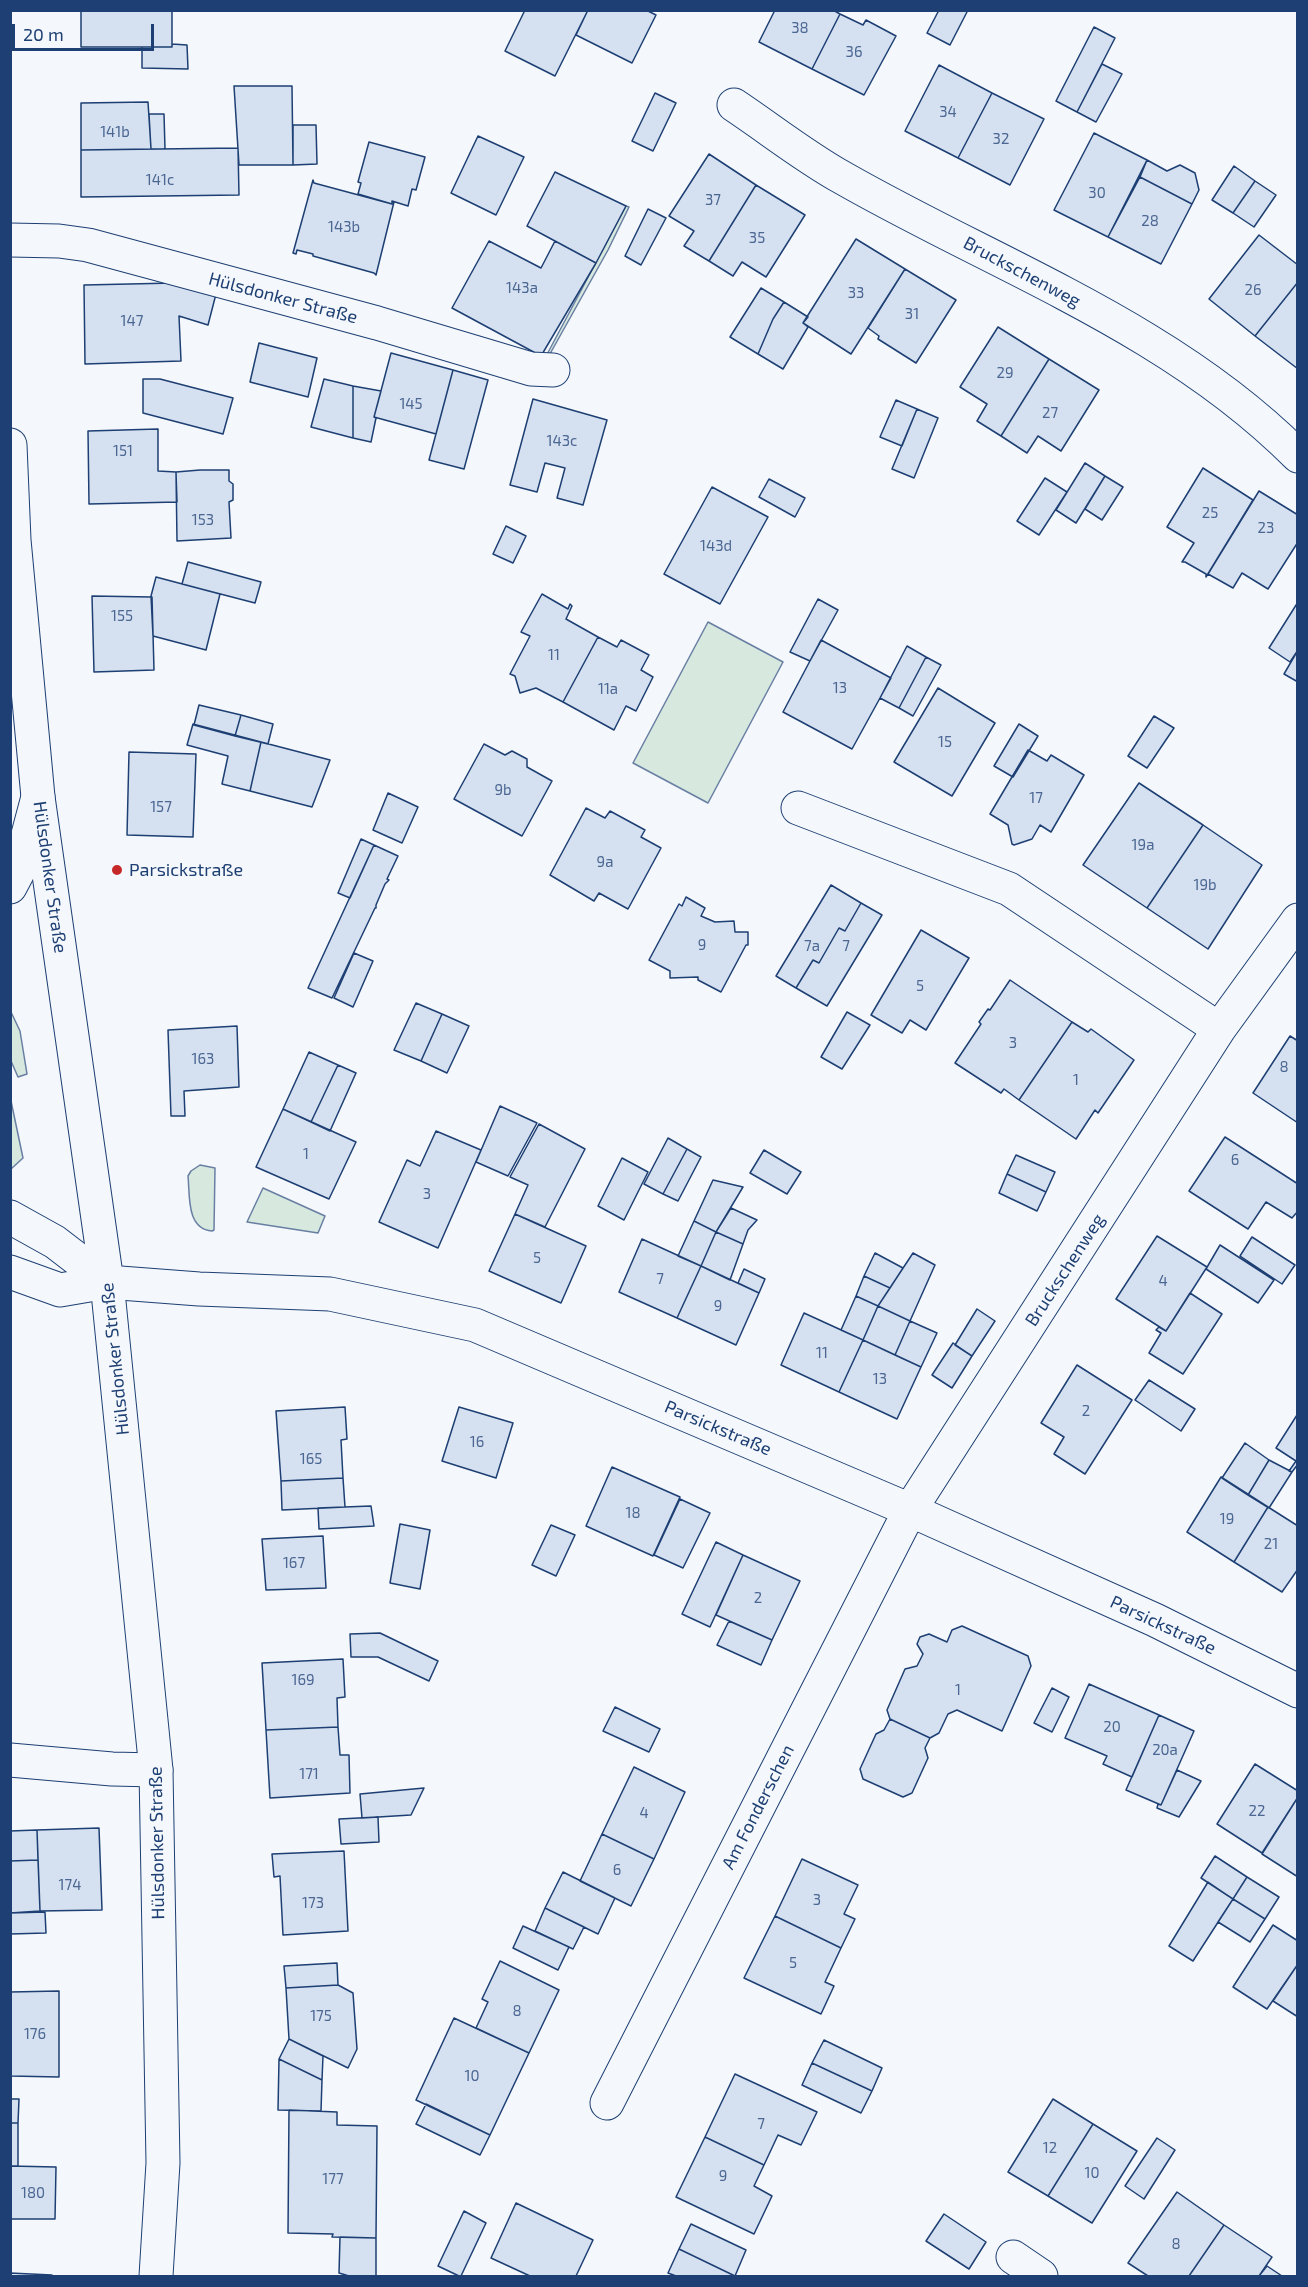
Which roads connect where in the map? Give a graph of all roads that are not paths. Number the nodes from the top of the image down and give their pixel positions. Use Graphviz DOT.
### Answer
graph roads {
  1 [pos="734,105"];
  2 [pos="10,240"];
  3 [pos="553,370"];
  4 [pos="10,445"];
  5 [pos="1298,456"];
  6 [pos="38,797"];
  7 [pos="798,808"];
  8 [pos="10,887"];
  9 [pos="1298,920"];
  10 [pos="1219,1029"];
  11 [pos="10,1217"];
  12 [pos="10,1272"];
  13 [pos="107,1282"];
  14 [pos="910,1510"];
  15 [pos="1298,1691"];
  16 [pos="10,1760"];
  17 [pos="156,1770"];
  18 [pos="607,2103"];
  19 [pos="1013,2257"];
  20 [pos="156,2277"];
  21 [pos="1041,2277"];
  1 -- 5 [label="street, Bruckschenweg"];
  2 -- 3 [label="street, Hülsdonker Straße"];
  4 -- 6 [label="street, Hülsdonker Straße"];
  6 -- 8 [label="street"];
  6 -- 13 [label="street, Hülsdonker Straße"];
  7 -- 10 [label="street"];
  9 -- 10 [label="street, Bruckschenweg"];
  10 -- 14 [label="street, Bruckschenweg"];
  11 -- 13 [label="street"];
  12 -- 13 [label="street, Parsickstraße"];
  13 -- 14 [label="street, Parsickstraße"];
  13 -- 17 [label="street, Hülsdonker Straße"];
  14 -- 15 [label="street, Parsickstraße"];
  14 -- 18 [label="street, Am Fonderschen"];
  16 -- 17 [label="street"];
  17 -- 20 [label="street, Hülsdonker Straße"];
  19 -- 21 [label="street"];
}
